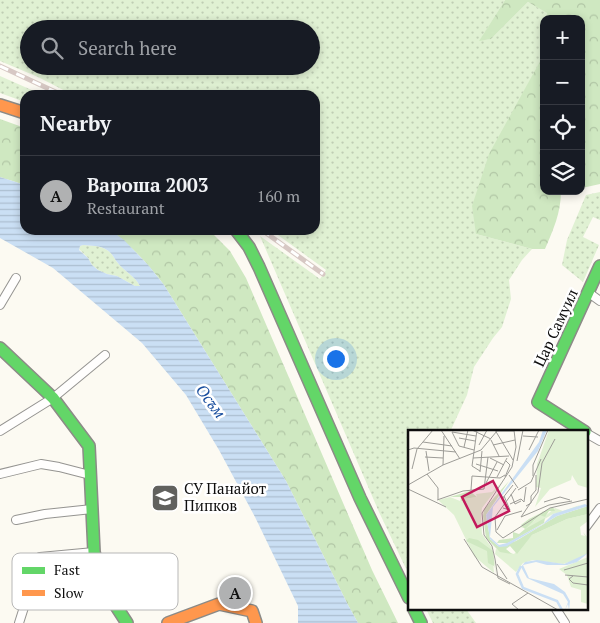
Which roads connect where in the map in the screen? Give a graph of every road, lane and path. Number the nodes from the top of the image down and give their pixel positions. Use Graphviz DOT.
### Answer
graph roads {
  1 [pos="0,105"];
  2 [pos="20,111"];
  3 [pos="240,235"];
  4 [pos="600,266"];
  5 [pos="16,278"];
  6 [pos="589,292"];
  7 [pos="600,301"];
  8 [pos="0,305"];
  9 [pos="0,348"];
  10 [pos="105,355"];
  11 [pos="53,398"];
  12 [pos="582,430"];
  13 [pos="0,431"];
  14 [pos="588,434"];
  15 [pos="600,441"];
  16 [pos="0,474"];
  17 [pos="90,475"];
  18 [pos="600,508"];
  19 [pos="92,509"];
  20 [pos="16,520"];
  21 [pos="588,524"];
  22 [pos="94,552"];
  23 [pos="83,553"];
  24 [pos="408,596"];
  25 [pos="23,610"];
  26 [pos="119,610"];
  27 [pos="414,610"];
  28 [pos="557,610"];
  29 [pos="19,623"];
  30 [pos="127,623"];
  31 [pos="168,623"];
  32 [pos="256,623"];
  33 [pos="421,623"];
  34 [pos="565,623"];
  1 -- 2 [label="street"];
  3 -- 24 [label="street"];
  4 -- 6 [label="street, Цар Самуил"];
  5 -- 8 [label="street"];
  6 -- 7 [label="street"];
  6 -- 12 [label="street, Цар Самуил"];
  9 -- 11 [label="street"];
  10 -- 11 [label="street"];
  11 -- 13 [label="street"];
  11 -- 17 [label="street"];
  14 -- 15 [label="street"];
  16 -- 17 [label="street"];
  17 -- 19 [label="street"];
  18 -- 21 [label="street"];
  19 -- 20 [label="street"];
  19 -- 22 [label="street"];
  22 -- 23 [label="street"];
  25 -- 29 [label="street"];
  26 -- 30 [label="street"];
  27 -- 33 [label="street"];
  28 -- 34 [label="street"];
  31 -- 32 [label="street"];
}
